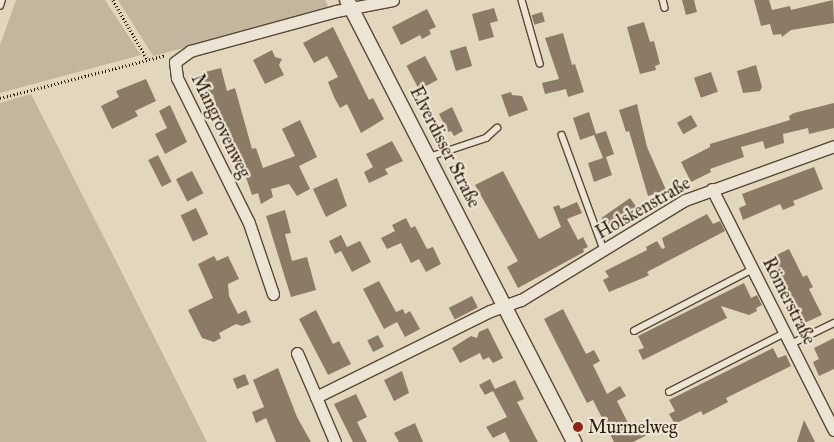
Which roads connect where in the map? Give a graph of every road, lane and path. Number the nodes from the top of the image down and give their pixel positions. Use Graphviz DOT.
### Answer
graph roads {
  1 [pos="2,0"];
  2 [pos="113,0"];
  3 [pos="393,0"];
  4 [pos="522,0"];
  5 [pos="663,0"];
  6 [pos="350,5"];
  7 [pos="0,6"];
  8 [pos="665,8"];
  9 [pos="148,59"];
  10 [pos="175,62"];
  11 [pos="540,64"];
  12 [pos="0,98"];
  13 [pos="497,128"];
  14 [pos="562,135"];
  15 [pos="834,146"];
  16 [pos="429,157"];
  17 [pos="712,189"];
  18 [pos="604,250"];
  19 [pos="753,269"];
  20 [pos="272,294"];
  21 [pos="506,307"];
  22 [pos="834,323"];
  23 [pos="634,330"];
  24 [pos="785,333"];
  25 [pos="791,344"];
  26 [pos="297,353"];
  27 [pos="669,392"];
  28 [pos="316,397"];
  29 [pos="834,430"];
  30 [pos="335,442"];
  31 [pos="574,442"];
  1 -- 7 [label="lane"];
  2 -- 9 [label="path"];
  3 -- 6 [label="street, Mangrovenweg"];
  4 -- 11 [label="lane"];
  5 -- 8 [label="lane"];
  6 -- 10 [label="street, Mangrovenweg"];
  6 -- 16 [label="street, Elverdisser Straße"];
  9 -- 10 [label="path"];
  9 -- 12 [label="path"];
  10 -- 20 [label="street, Mangrovenweg"];
  13 -- 16 [label="lane"];
  14 -- 18 [label="lane"];
  15 -- 17 [label="street, Holskenstraße"];
  16 -- 21 [label="street, Elverdisser Straße"];
  17 -- 18 [label="street, Holskenstraße"];
  17 -- 19 [label="street, Römerstraße"];
  18 -- 21 [label="street, Holskenstraße"];
  19 -- 23 [label="lane"];
  19 -- 24 [label="street, Römerstraße"];
  21 -- 28 [label="street"];
  21 -- 31 [label="street, Elverdisser Straße"];
  22 -- 25 [label="lane"];
  24 -- 25 [label="street, Römerstraße"];
  24 -- 27 [label="lane"];
  25 -- 29 [label="street, Römerstraße"];
  26 -- 28 [label="street"];
  28 -- 30 [label="street"];
}
